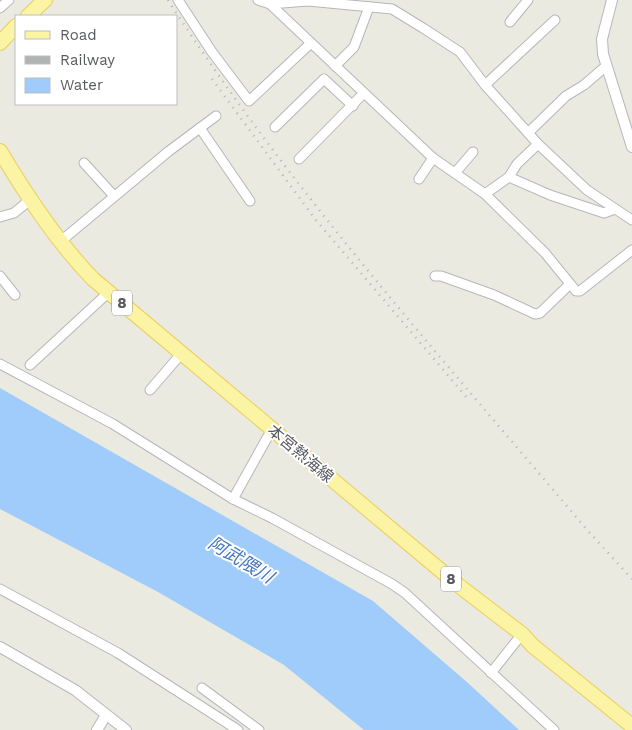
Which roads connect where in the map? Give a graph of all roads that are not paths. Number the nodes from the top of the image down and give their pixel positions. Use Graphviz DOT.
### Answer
graph roads {
  1 [pos="9,0"];
  2 [pos="46,0"];
  3 [pos="178,0"];
  4 [pos="258,0"];
  5 [pos="528,0"];
  6 [pos="610,1"];
  7 [pos="270,4"];
  8 [pos="369,7"];
  9 [pos="0,8"];
  10 [pos="29,15"];
  11 [pos="555,20"];
  12 [pos="510,22"];
  13 [pos="15,27"];
  14 [pos="0,43"];
  15 [pos="311,43"];
  16 [pos="335,66"];
  17 [pos="605,66"];
  18 [pos="485,85"];
  19 [pos="363,94"];
  20 [pos="353,106"];
  21 [pos="216,116"];
  22 [pos="275,127"];
  23 [pos="200,128"];
  24 [pos="528,132"];
  25 [pos="538,144"];
  26 [pos="632,147"];
  27 [pos="0,151"];
  28 [pos="473,152"];
  29 [pos="433,158"];
  30 [pos="299,159"];
  31 [pos="84,162"];
  32 [pos="454,172"];
  33 [pos="509,177"];
  34 [pos="419,179"];
  35 [pos="485,194"];
  36 [pos="114,196"];
  37 [pos="31,199"];
  38 [pos="250,201"];
  39 [pos="615,209"];
  40 [pos="0,217"];
  41 [pos="632,220"];
  42 [pos="61,241"];
  43 [pos="632,250"];
  44 [pos="0,276"];
  45 [pos="435,276"];
  46 [pos="570,284"];
  47 [pos="109,292"];
  48 [pos="15,295"];
  49 [pos="181,354"];
  50 [pos="0,364"];
  51 [pos="30,365"];
  52 [pos="150,390"];
  53 [pos="272,429"];
  54 [pos="233,499"];
  55 [pos="0,589"];
  56 [pos="522,634"];
  57 [pos="0,647"];
  58 [pos="491,673"];
  59 [pos="202,688"];
  60 [pos="106,715"];
  61 [pos="632,724"];
  62 [pos="97,730"];
  63 [pos="126,730"];
  64 [pos="238,730"];
  65 [pos="259,730"];
  66 [pos="554,730"];
  1 -- 9 [label="street"];
  2 -- 10 [label="main road"];
  3 -- 15 [label="street"];
  4 -- 7 [label="street"];
  5 -- 12 [label="street"];
  6 -- 17 [label="street"];
  7 -- 8 [label="street"];
  7 -- 15 [label="street"];
  8 -- 16 [label="street"];
  8 -- 18 [label="street"];
  11 -- 18 [label="street"];
  13 -- 14 [label="main road"];
  15 -- 16 [label="street"];
  16 -- 19 [label="street"];
  17 -- 24 [label="street"];
  17 -- 26 [label="street"];
  18 -- 24 [label="street"];
  19 -- 20 [label="street"];
  19 -- 29 [label="street"];
  20 -- 22 [label="street"];
  20 -- 30 [label="street"];
  21 -- 23 [label="street"];
  23 -- 36 [label="street"];
  23 -- 38 [label="street"];
  24 -- 25 [label="street"];
  25 -- 33 [label="street"];
  25 -- 39 [label="street"];
  27 -- 37 [label="main road, 本宮熱海線 / 8"];
  28 -- 32 [label="street"];
  29 -- 32 [label="street"];
  29 -- 34 [label="street"];
  31 -- 36 [label="street"];
  32 -- 35 [label="street"];
  33 -- 35 [label="street"];
  33 -- 39 [label="street"];
  35 -- 46 [label="street"];
  36 -- 42 [label="street"];
  37 -- 40 [label="street"];
  37 -- 42 [label="main road, 本宮熱海線 / 8"];
  39 -- 41 [label="street"];
  42 -- 47 [label="main road, 本宮熱海線 / 8"];
  43 -- 46 [label="street"];
  44 -- 48 [label="street"];
  45 -- 46 [label="street"];
  47 -- 49 [label="main road, 本宮熱海線 / 8"];
  47 -- 51 [label="street"];
  49 -- 52 [label="street"];
  49 -- 53 [label="main road, 本宮熱海線 / 8"];
  50 -- 54 [label="street"];
  53 -- 54 [label="street"];
  53 -- 56 [label="main road, 本宮熱海線 / 8"];
  54 -- 58 [label="street"];
  55 -- 64 [label="street"];
  56 -- 58 [label="street"];
  56 -- 61 [label="main road, 本宮熱海線 / 8"];
  57 -- 60 [label="street"];
  58 -- 66 [label="street"];
  59 -- 65 [label="street"];
  60 -- 62 [label="street"];
  60 -- 63 [label="street"];
}
